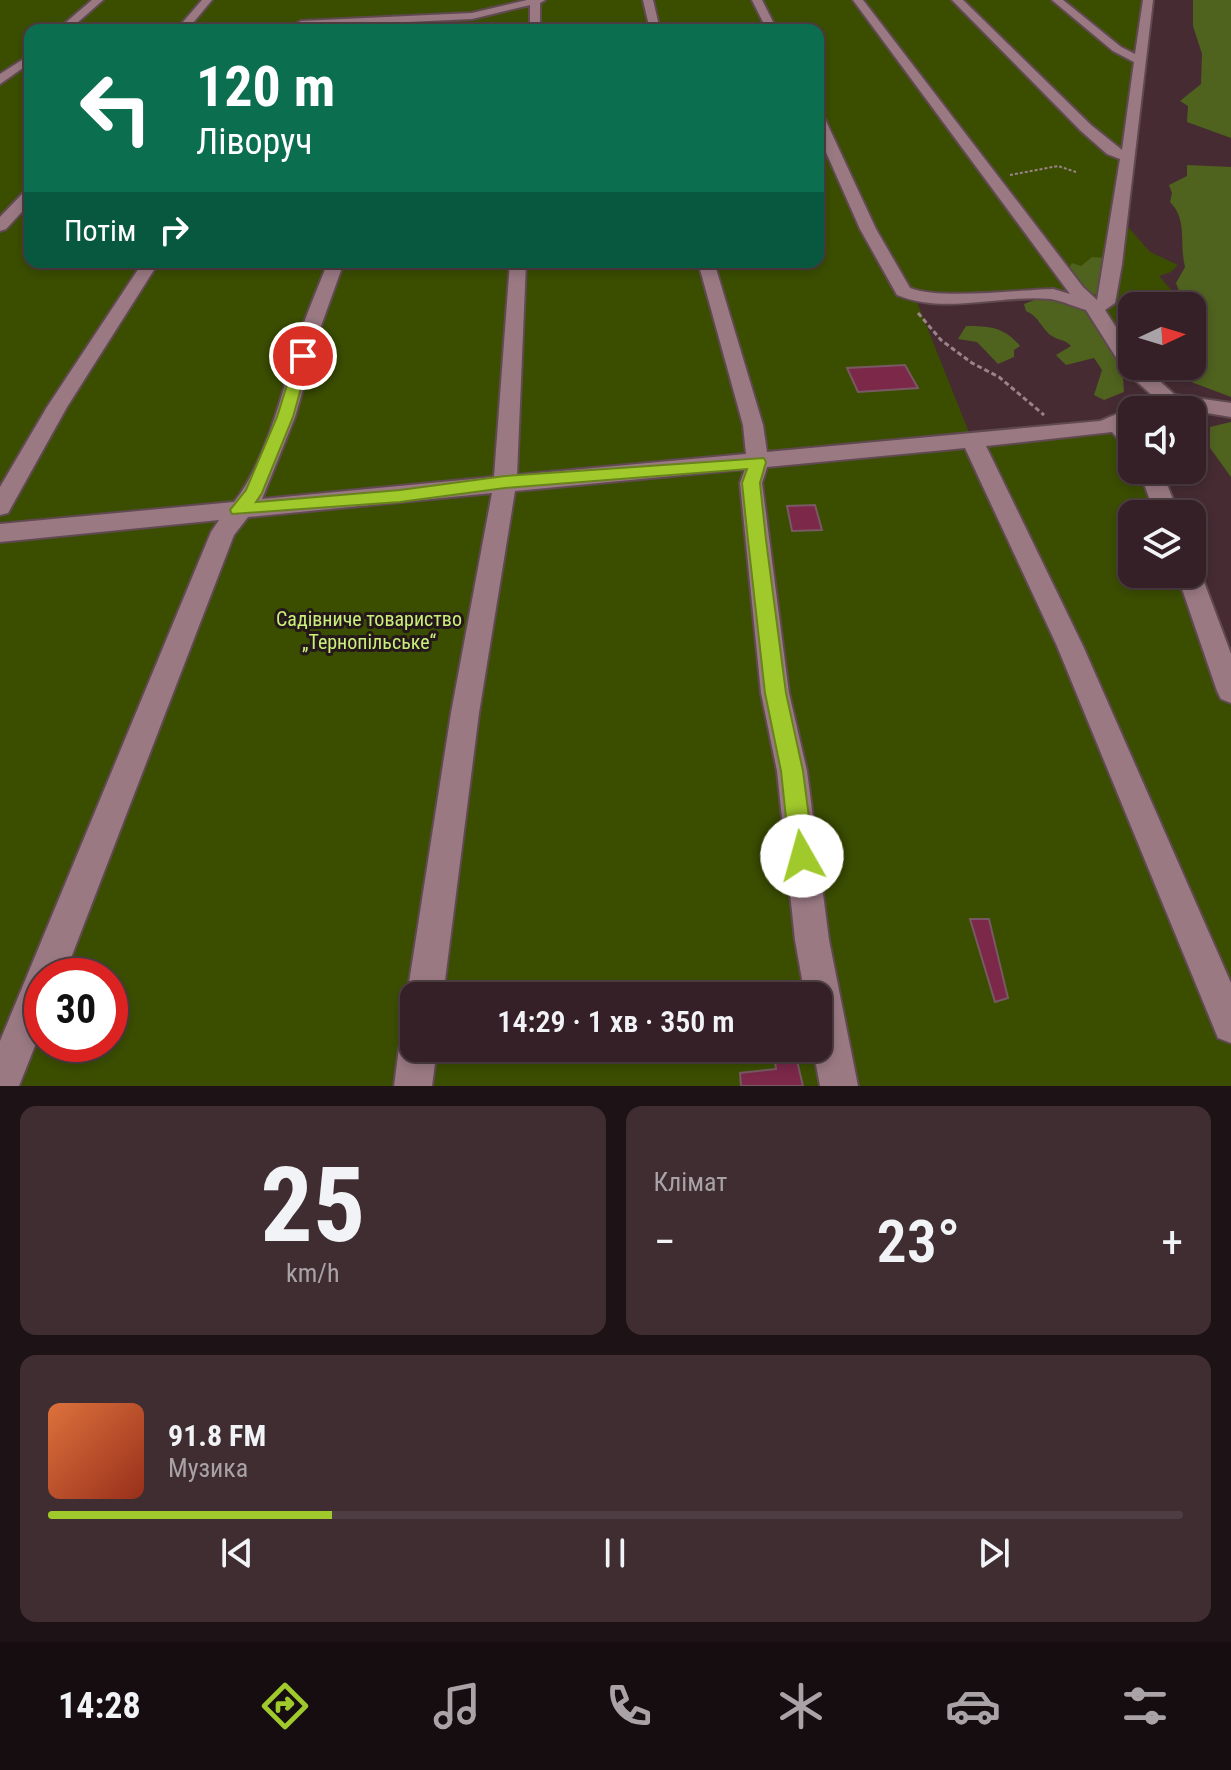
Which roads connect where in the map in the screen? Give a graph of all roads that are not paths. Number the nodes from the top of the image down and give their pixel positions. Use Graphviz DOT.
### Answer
graph roads {
  1 [pos="98,0"];
  2 [pos="207,0"];
  3 [pos="537,0"];
  4 [pos="648,0"];
  5 [pos="757,0"];
  6 [pos="858,0"];
  7 [pos="957,0"];
  8 [pos="1057,0"];
  9 [pos="1148,0"];
  10 [pos="425,1"];
  11 [pos="308,12"];
  12 [pos="69,24"];
  13 [pos="186,24"];
  14 [pos="301,24"];
  15 [pos="415,24"];
  16 [pos="421,24"];
  17 [pos="535,24"];
  18 [pos="654,24"];
  19 [pos="769,24"];
  20 [pos="24,57"];
  21 [pos="0,59"];
  22 [pos="24,61"];
  23 [pos="1141,61"];
  24 [pos="0,80"];
  25 [pos="824,132"];
  26 [pos="1127,157"];
  27 [pos="24,200"];
  28 [pos="0,226"];
  29 [pos="147,268"];
  30 [pos="334,268"];
  31 [pos="518,268"];
  32 [pos="708,268"];
  33 [pos="1095,308"];
  34 [pos="1165,396"];
  35 [pos="1206,406"];
  36 [pos="1231,410"];
  37 [pos="1118,422"];
  38 [pos="972,440"];
  39 [pos="758,462"];
  40 [pos="505,482"];
  41 [pos="0,507"];
  42 [pos="239,510"];
  43 [pos="0,533"];
  44 [pos="1194,588"];
  45 [pos="1231,691"];
  46 [pos="53,958"];
  47 [pos="427,982"];
  48 [pos="1231,1025"];
  49 [pos="24,1028"];
  50 [pos="416,1062"];
  51 [pos="0,1085"];
  52 [pos="413,1086"];
  53 [pos="839,1086"];
  1 -- 12 [label="street"];
  2 -- 13 [label="street"];
  3 -- 16 [label="street"];
  3 -- 17 [label="street"];
  4 -- 18 [label="street"];
  5 -- 19 [label="street"];
  6 -- 33 [label="street"];
  7 -- 26 [label="street"];
  8 -- 23 [label="street"];
  9 -- 23 [label="street"];
  10 -- 15 [label="street"];
  11 -- 14 [label="street"];
  20 -- 21 [label="street"];
  22 -- 24 [label="street"];
  23 -- 26 [label="street"];
  25 -- 33 [label="street"];
  26 -- 33 [label="street"];
  27 -- 28 [label="street"];
  29 -- 41 [label="street"];
  30 -- 42 [label="street"];
  31 -- 40 [label="street"];
  32 -- 39 [label="street"];
  33 -- 34 [label="street"];
  35 -- 36 [label="street"];
  37 -- 38 [label="street"];
  38 -- 39 [label="street"];
  38 -- 48 [label="street"];
  39 -- 40 [label="street"];
  39 -- 53 [label="street"];
  40 -- 42 [label="street"];
  40 -- 47 [label="street"];
  42 -- 43 [label="street"];
  42 -- 46 [label="street"];
  44 -- 45 [label="street"];
  49 -- 51 [label="street"];
  50 -- 52 [label="street"];
}
